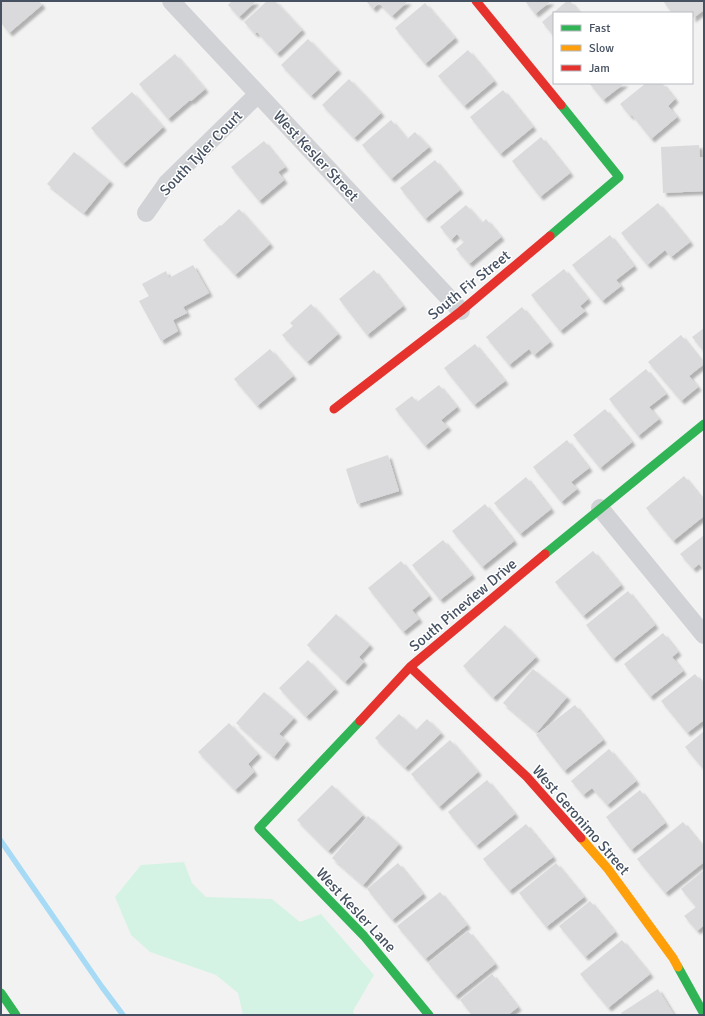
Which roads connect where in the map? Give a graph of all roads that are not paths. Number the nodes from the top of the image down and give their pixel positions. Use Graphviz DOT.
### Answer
graph roads {
  1 [pos="171,1"];
  2 [pos="476,1"];
  3 [pos="258,94"];
  4 [pos="146,213"];
  5 [pos="462,311"];
  6 [pos="334,409"];
  7 [pos="704,424"];
  8 [pos="600,508"];
  9 [pos="704,634"];
  10 [pos="410,667"];
  11 [pos="259,828"];
  12 [pos="1,993"];
  13 [pos="704,1014"];
  14 [pos="16,1015"];
  15 [pos="429,1015"];
  1 -- 3 [label="street, West Kesler Street"];
  2 -- 5 [label="main road, South Fir Street"];
  3 -- 4 [label="street, South Tyler Court"];
  3 -- 5 [label="street, West Kesler Street"];
  5 -- 6 [label="main road, South Fir Street"];
  7 -- 8 [label="main road, South Pineview Drive"];
  8 -- 9 [label="street"];
  8 -- 10 [label="main road, South Pineview Drive"];
  10 -- 11 [label="main road, South Pineview Drive"];
  10 -- 13 [label="main road, West Geronimo Street"];
  11 -- 15 [label="main road, West Kesler Lane"];
  12 -- 14 [label="main road"];
}
